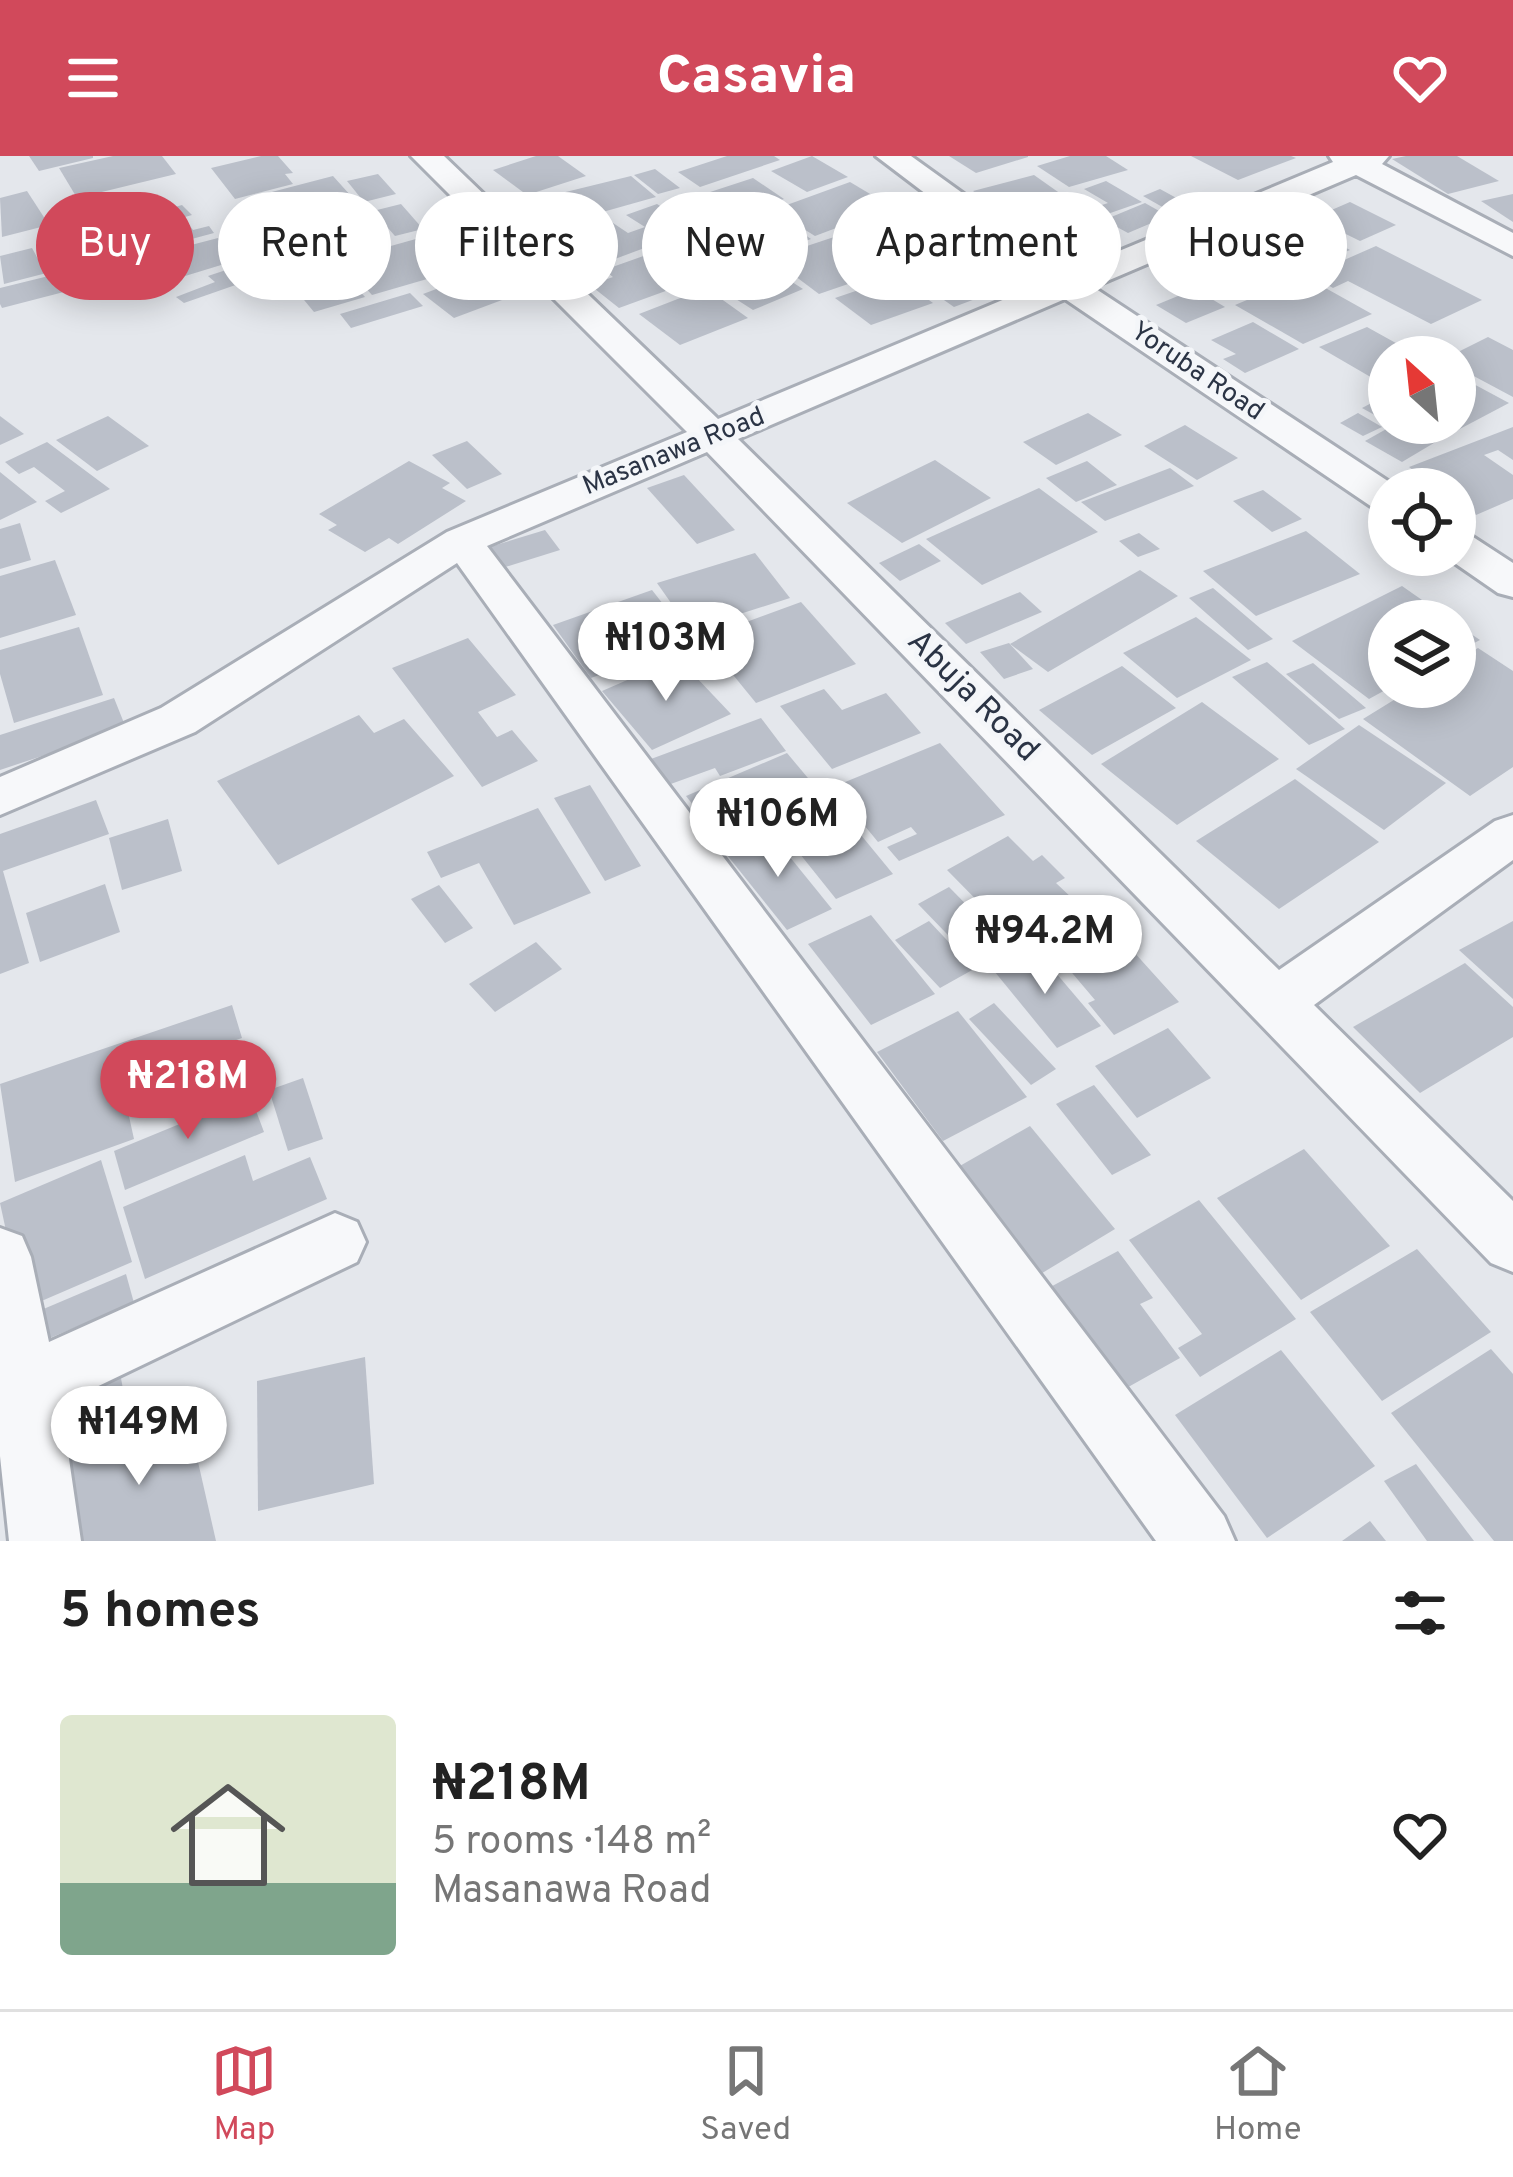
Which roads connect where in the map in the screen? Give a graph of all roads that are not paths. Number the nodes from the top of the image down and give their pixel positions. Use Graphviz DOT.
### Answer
graph roads {
  1 [pos="426,156"];
  2 [pos="891,156"];
  3 [pos="1358,158"];
  4 [pos="940,192"];
  5 [pos="1513,246"];
  6 [pos="1121,264"];
  7 [pos="1039,300"];
  8 [pos="1089,300"];
  9 [pos="714,437"];
  10 [pos="1368,486"];
  11 [pos="462,541"];
  12 [pos="1476,558"];
  13 [pos="1513,583"];
  14 [pos="0,797"];
  15 [pos="1513,834"];
  16 [pos="1276,1003"];
  17 [pos="335,1242"];
  18 [pos="1513,1243"];
  19 [pos="0,1257"];
  20 [pos="13,1394"];
  21 [pos="45,1541"];
  22 [pos="1199,1541"];
  1 -- 9 [label="street, Abuja Road"];
  2 -- 4 [label="street, Yoruba Road"];
  3 -- 5 [label="street"];
  3 -- 6 [label="street, Masanawa Road"];
  7 -- 9 [label="street, Masanawa Road"];
  8 -- 10 [label="street, Yoruba Road"];
  9 -- 11 [label="street, Masanawa Road"];
  9 -- 16 [label="street, Abuja Road"];
  11 -- 14 [label="street, Masanawa Road"];
  11 -- 22 [label="street"];
  12 -- 13 [label="street"];
  15 -- 16 [label="street"];
  16 -- 18 [label="street, Abuja Road"];
  17 -- 20 [label="street"];
  19 -- 20 [label="street"];
  20 -- 21 [label="street"];
}
